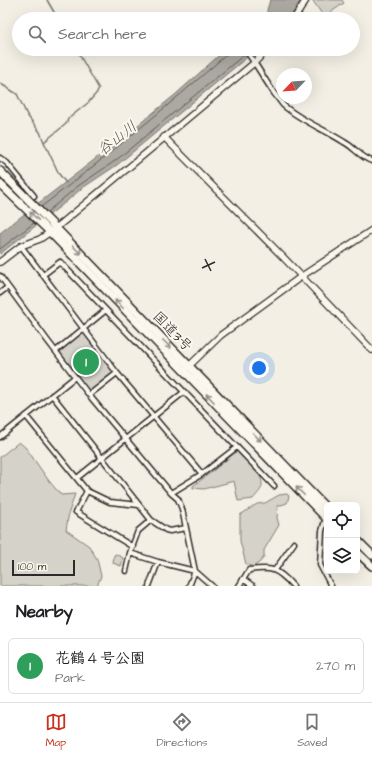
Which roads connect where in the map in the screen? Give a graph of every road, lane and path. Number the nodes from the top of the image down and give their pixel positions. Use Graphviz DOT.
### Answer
graph roads {
  1 [pos="306,0"];
  2 [pos="298,12"];
  3 [pos="250,56"];
  4 [pos="260,56"];
  5 [pos="254,61"];
  6 [pos="164,137"];
  7 [pos="0,158"];
  8 [pos="372,161"];
  9 [pos="0,172"];
  10 [pos="0,184"];
  11 [pos="29,201"];
  12 [pos="50,227"];
  13 [pos="372,230"];
  14 [pos="21,246"];
  15 [pos="0,262"];
  16 [pos="43,275"];
  17 [pos="0,276"];
  18 [pos="302,276"];
  19 [pos="8,287"];
  20 [pos="0,293"];
  21 [pos="106,310"];
  22 [pos="83,328"];
  23 [pos="372,350"];
  24 [pos="56,351"];
  25 [pos="188,366"];
  26 [pos="117,373"];
  27 [pos="75,376"];
  28 [pos="184,392"];
  29 [pos="52,395"];
  30 [pos="89,395"];
  31 [pos="26,416"];
  32 [pos="153,416"];
  33 [pos="0,437"];
  34 [pos="126,438"];
  35 [pos="237,447"];
  36 [pos="102,458"];
  37 [pos="202,474"];
  38 [pos="77,478"];
  39 [pos="274,486"];
  40 [pos="87,491"];
  41 [pos="171,493"];
  42 [pos="139,505"];
  43 [pos="324,506"];
  44 [pos="324,516"];
  45 [pos="151,520"];
  46 [pos="324,524"];
  47 [pos="186,528"];
  48 [pos="294,543"];
  49 [pos="360,543"];
  50 [pos="133,547"];
  51 [pos="130,553"];
  52 [pos="360,555"];
  53 [pos="372,555"];
  54 [pos="158,562"];
  55 [pos="372,566"];
  56 [pos="275,570"];
  57 [pos="126,571"];
  58 [pos="195,571"];
  59 [pos="243,579"];
  60 [pos="149,586"];
  61 [pos="189,586"];
  62 [pos="212,586"];
  63 [pos="239,586"];
  64 [pos="253,586"];
  65 [pos="293,586"];
  66 [pos="331,586"];
  1 -- 2 [label="street"];
  3 -- 5 [label="street"];
  4 -- 5 [label="street"];
  5 -- 6 [label="street"];
  5 -- 8 [label="street"];
  6 -- 12 [label="street"];
  6 -- 18 [label="street"];
  7 -- 11 [label="street"];
  9 -- 11 [label="highway, 国道3号"];
  10 -- 11 [label="highway, 国道3号"];
  11 -- 12 [label="highway, 国道3号"];
  12 -- 14 [label="street"];
  12 -- 25 [label="highway, 国道3号, one-way"];
  44 -- 12 [label="highway, 国道3号, one-way"];
  13 -- 18 [label="street"];
  14 -- 15 [label="street"];
  14 -- 16 [label="street"];
  16 -- 21 [label="street"];
  16 -- 22 [label="street"];
  17 -- 19 [label="street"];
  18 -- 23 [label="street"];
  18 -- 25 [label="street"];
  19 -- 20 [label="street"];
  19 -- 24 [label="street"];
  21 -- 22 [label="street"];
  21 -- 28 [label="street"];
  22 -- 24 [label="street"];
  22 -- 26 [label="street"];
  24 -- 27 [label="street"];
  25 -- 43 [label="highway, 国道3号, one-way"];
  26 -- 30 [label="street"];
  26 -- 32 [label="street"];
  27 -- 29 [label="street"];
  27 -- 30 [label="street"];
  28 -- 32 [label="street"];
  28 -- 35 [label="street"];
  29 -- 31 [label="street"];
  29 -- 36 [label="street"];
  30 -- 34 [label="street"];
  31 -- 33 [label="street"];
  31 -- 38 [label="street"];
  32 -- 34 [label="street"];
  32 -- 37 [label="street"];
  34 -- 36 [label="street"];
  34 -- 41 [label="street"];
  35 -- 37 [label="street"];
  35 -- 39 [label="street"];
  36 -- 38 [label="street"];
  36 -- 42 [label="street"];
  37 -- 41 [label="street"];
  38 -- 40 [label="street"];
  40 -- 42 [label="street"];
  40 -- 50 [label="street"];
  41 -- 47 [label="street"];
  42 -- 45 [label="street"];
  45 -- 47 [label="street"];
  45 -- 50 [label="street"];
  46 -- 66 [label="street"];
  47 -- 58 [label="street"];
  48 -- 56 [label="street"];
  49 -- 53 [label="highway"];
  50 -- 51 [label="street"];
  51 -- 54 [label="street"];
  51 -- 57 [label="street"];
  52 -- 55 [label="highway"];
  54 -- 58 [label="street"];
  54 -- 60 [label="street"];
  56 -- 59 [label="street"];
  56 -- 65 [label="street"];
  58 -- 61 [label="street"];
  58 -- 62 [label="street"];
  59 -- 63 [label="street"];
  59 -- 64 [label="street"];
}
